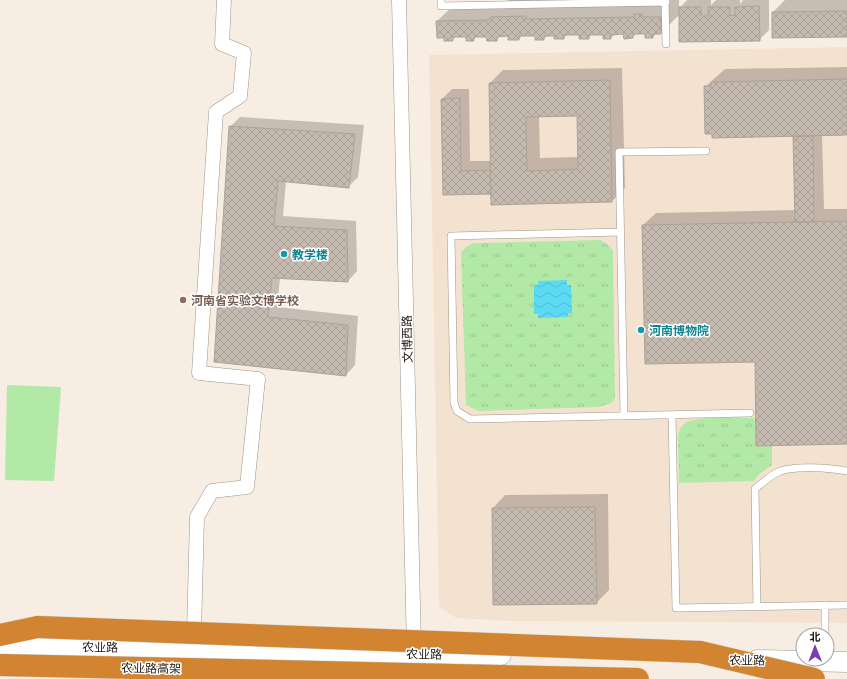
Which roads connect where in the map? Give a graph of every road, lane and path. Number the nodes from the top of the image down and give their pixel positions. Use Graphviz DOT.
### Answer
graph roads {
  1 [pos="224,0"];
  2 [pos="399,0"];
  3 [pos="441,0"];
  4 [pos="666,1"];
  5 [pos="666,44"];
  6 [pos="706,151"];
  7 [pos="621,232"];
  8 [pos="750,413"];
  9 [pos="672,415"];
  10 [pos="624,416"];
  11 [pos="847,471"];
  12 [pos="825,605"];
  13 [pos="847,605"];
  14 [pos="757,606"];
  15 [pos="825,627"];
  16 [pos="194,633"];
  17 [pos="0,635"];
  18 [pos="0,646"];
  19 [pos="277,651"];
  20 [pos="414,653"];
  21 [pos="847,662"];
  22 [pos="0,665"];
  23 [pos="821,668"];
  24 [pos="278,679"];
  25 [pos="415,679"];
  26 [pos="638,679"];
  1 -- 16 [label="street"];
  2 -- 20 [label="street, 文博西路"];
  3 -- 4 [label="lane"];
  4 -- 5 [label="lane"];
  6 -- 7 [label="lane"];
  7 -- 10 [label="lane"];
  7 -- 10 [label="lane"];
  8 -- 9 [label="lane"];
  9 -- 10 [label="lane"];
  9 -- 14 [label="lane"];
  11 -- 14 [label="lane"];
  12 -- 13 [label="lane"];
  12 -- 14 [label="lane"];
  12 -- 15 [label="lane"];
  16 -- 17 [label="highway, bridge"];
  16 -- 23 [label="highway, bridge"];
  18 -- 19 [label="street, 农业路"];
  19 -- 20 [label="street, 农业路"];
  19 -- 24 [label="street"];
  20 -- 23 [label="street, 农业路"];
  20 -- 25 [label="street, 文博西路"];
  21 -- 23 [label="street, 农业路"];
  22 -- 26 [label="highway, 农业路高架, bridge"];
}
